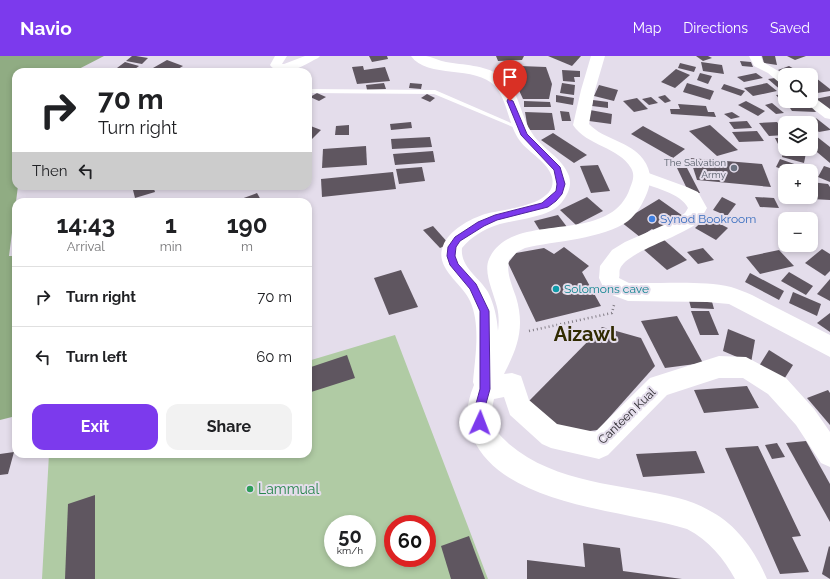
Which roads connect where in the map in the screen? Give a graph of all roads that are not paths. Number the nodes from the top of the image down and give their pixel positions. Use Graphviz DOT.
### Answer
graph roads {
  1 [pos="281,56"];
  2 [pos="314,56"];
  3 [pos="418,56"];
  4 [pos="598,56"];
  5 [pos="755,56"];
  6 [pos="778,76"];
  7 [pos="312,91"];
  8 [pos="818,106"];
  9 [pos="830,115"];
  10 [pos="522,129"];
  11 [pos="643,177"];
  12 [pos="830,347"];
  13 [pos="485,389"];
  14 [pos="830,454"];
  15 [pos="752,579"];
  1 -- 2 [label="street"];
  3 -- 10 [label="main road"];
  4 -- 11 [label="main road"];
  5 -- 6 [label="street"];
  7 -- 10 [label="lane"];
  8 -- 9 [label="street"];
  10 -- 13 [label="main road"];
  11 -- 12 [label="main road"];
  11 -- 13 [label="main road"];
  13 -- 14 [label="main road, Canteen Kual"];
  13 -- 15 [label="main road"];
}
